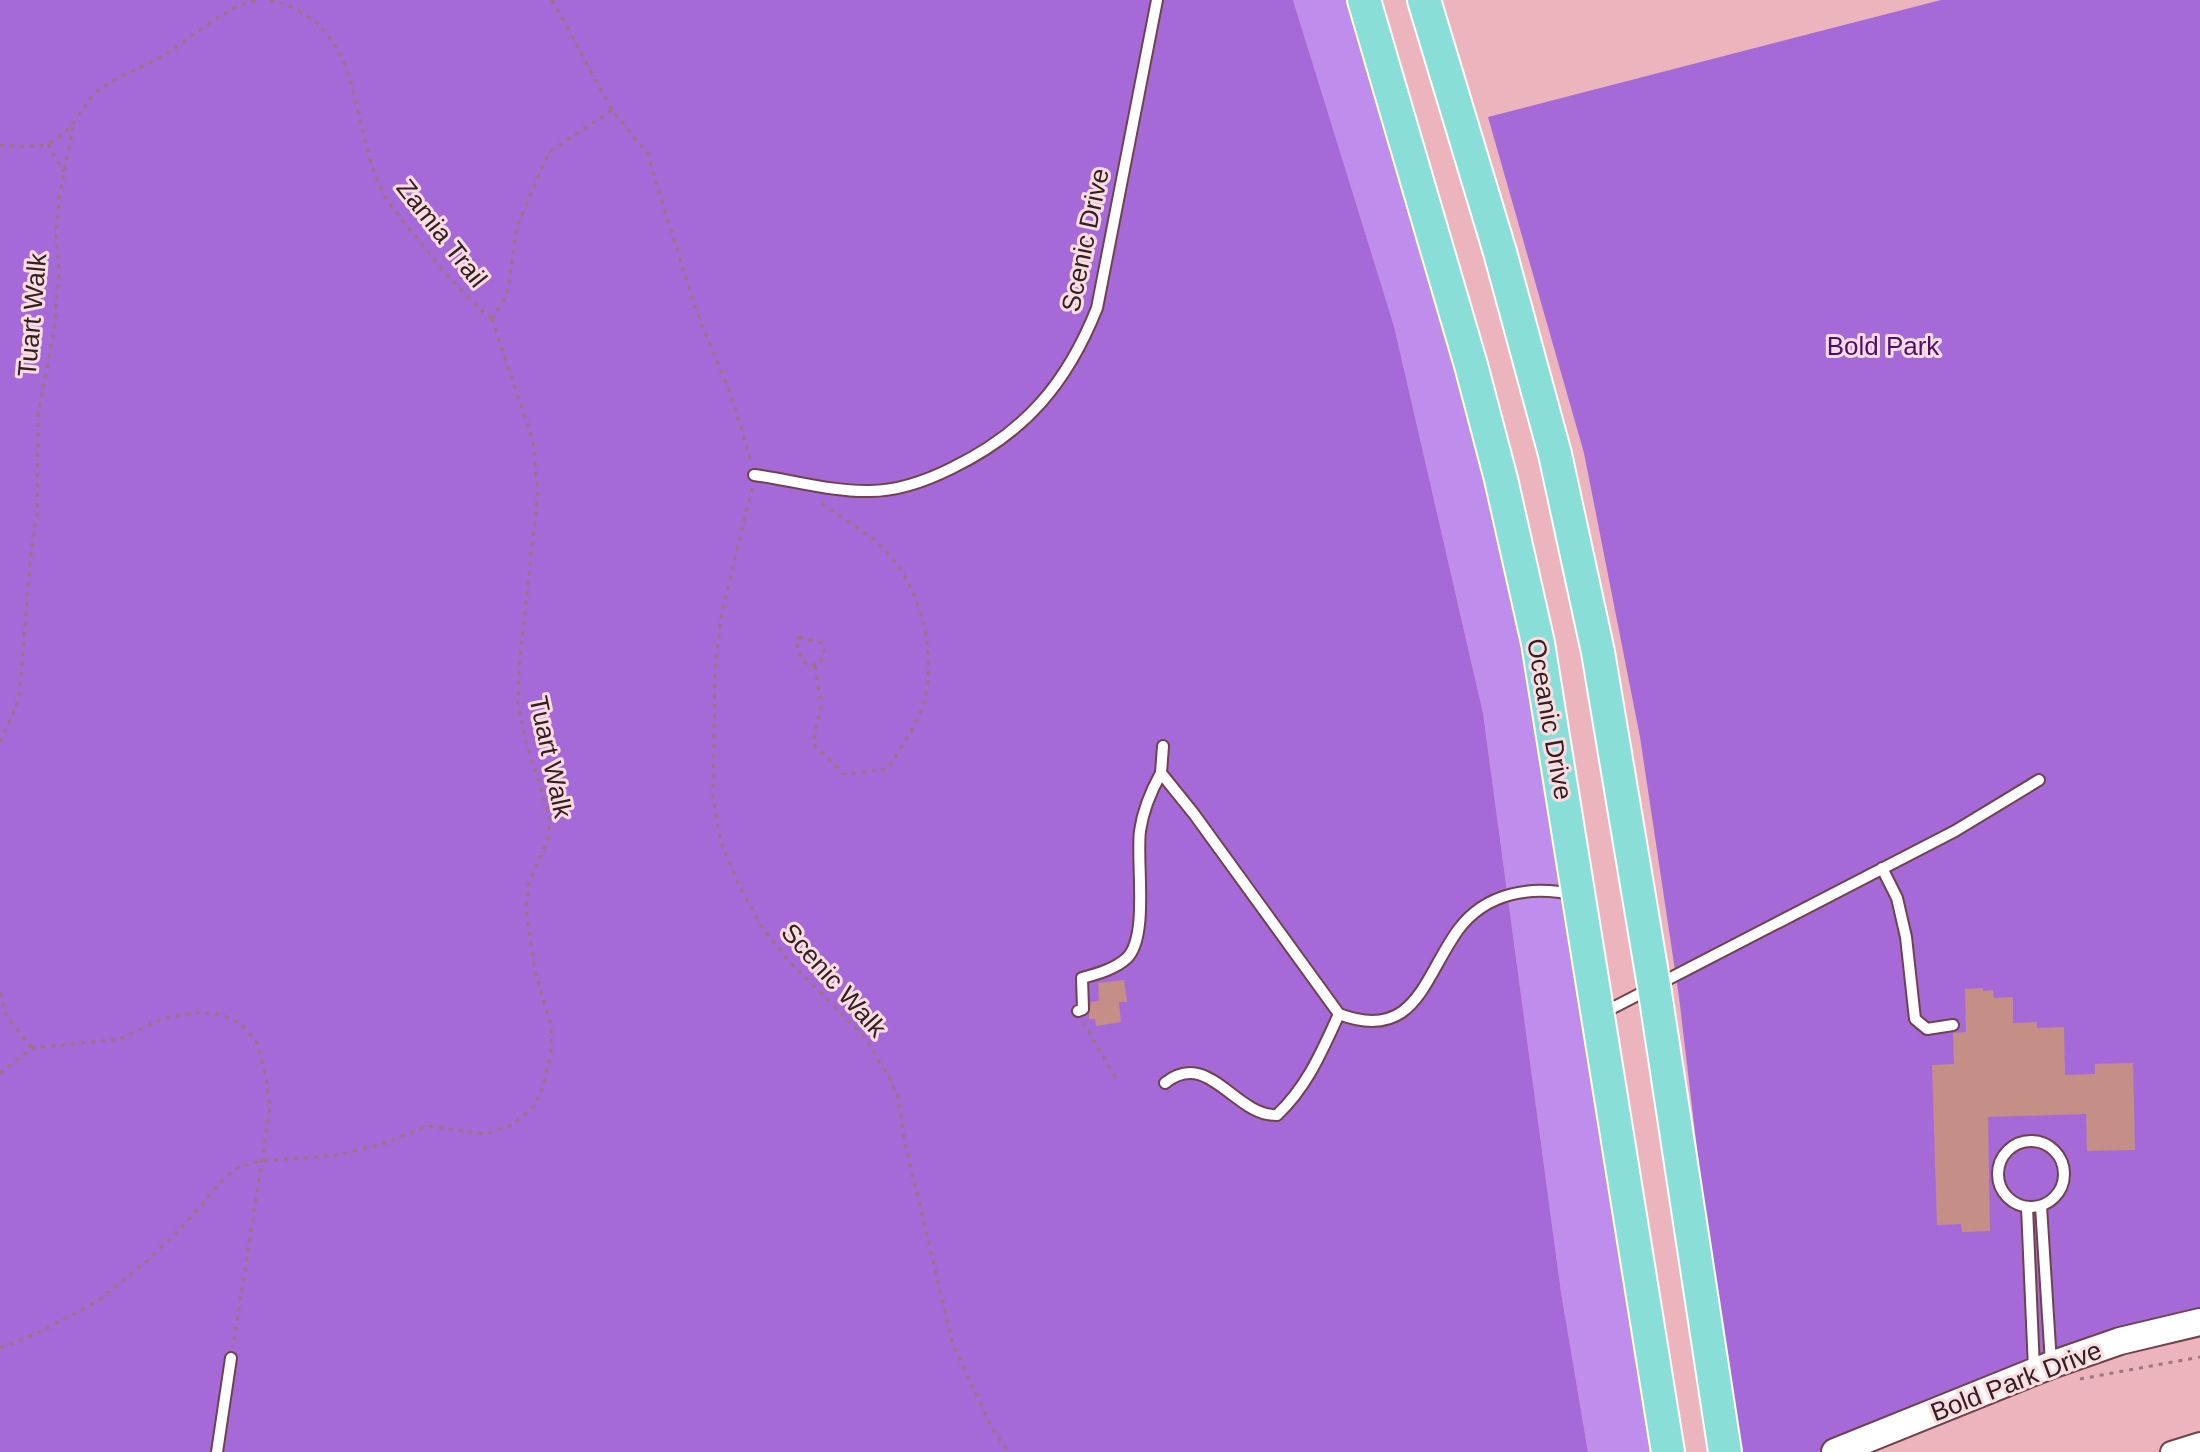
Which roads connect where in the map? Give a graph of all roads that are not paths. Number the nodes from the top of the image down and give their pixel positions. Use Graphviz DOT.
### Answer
graph roads {
  1 [pos="1157,0"];
  2 [pos="1364,0"];
  3 [pos="1424,0"];
  4 [pos="754,475"];
  5 [pos="1163,746"];
  6 [pos="1161,773"];
  7 [pos="2039,780"];
  8 [pos="1882,868"];
  9 [pos="1581,896"];
  10 [pos="1654,986"];
  11 [pos="1078,1011"];
  12 [pos="1339,1014"];
  13 [pos="1600,1014"];
  14 [pos="1953,1025"];
  15 [pos="1165,1083"];
  16 [pos="2041,1206"];
  17 [pos="2027,1207"];
  18 [pos="2200,1322"];
  19 [pos="231,1358"];
  20 [pos="2042,1368"];
  21 [pos="2200,1443"];
  22 [pos="217,1452"];
  23 [pos="1668,1452"];
  24 [pos="1725,1452"];
  25 [pos="1835,1452"];
  26 [pos="2171,1452"];
  1 -- 4 [label="lane, Scenic Drive"];
  2 -- 9 [label="main road, Oceanic Drive"];
  3 -- 10 [label="main road"];
  5 -- 6 [label="lane"];
  6 -- 11 [label="lane"];
  6 -- 12 [label="lane"];
  7 -- 8 [label="lane"];
  8 -- 10 [label="lane"];
  8 -- 14 [label="lane"];
  9 -- 12 [label="lane"];
  9 -- 13 [label="main road, Oceanic Drive"];
  10 -- 13 [label="lane"];
  10 -- 24 [label="main road"];
  12 -- 15 [label="lane"];
  13 -- 23 [label="main road, Oceanic Drive"];
  16 -- 17 [label="lane"];
  16 -- 17 [label="lane"];
  16 -- 20 [label="lane"];
  17 -- 20 [label="lane"];
  18 -- 20 [label="street, Bold Park Drive"];
  19 -- 22 [label="lane"];
  20 -- 25 [label="street, Bold Park Drive"];
  21 -- 26 [label="street"];
}
